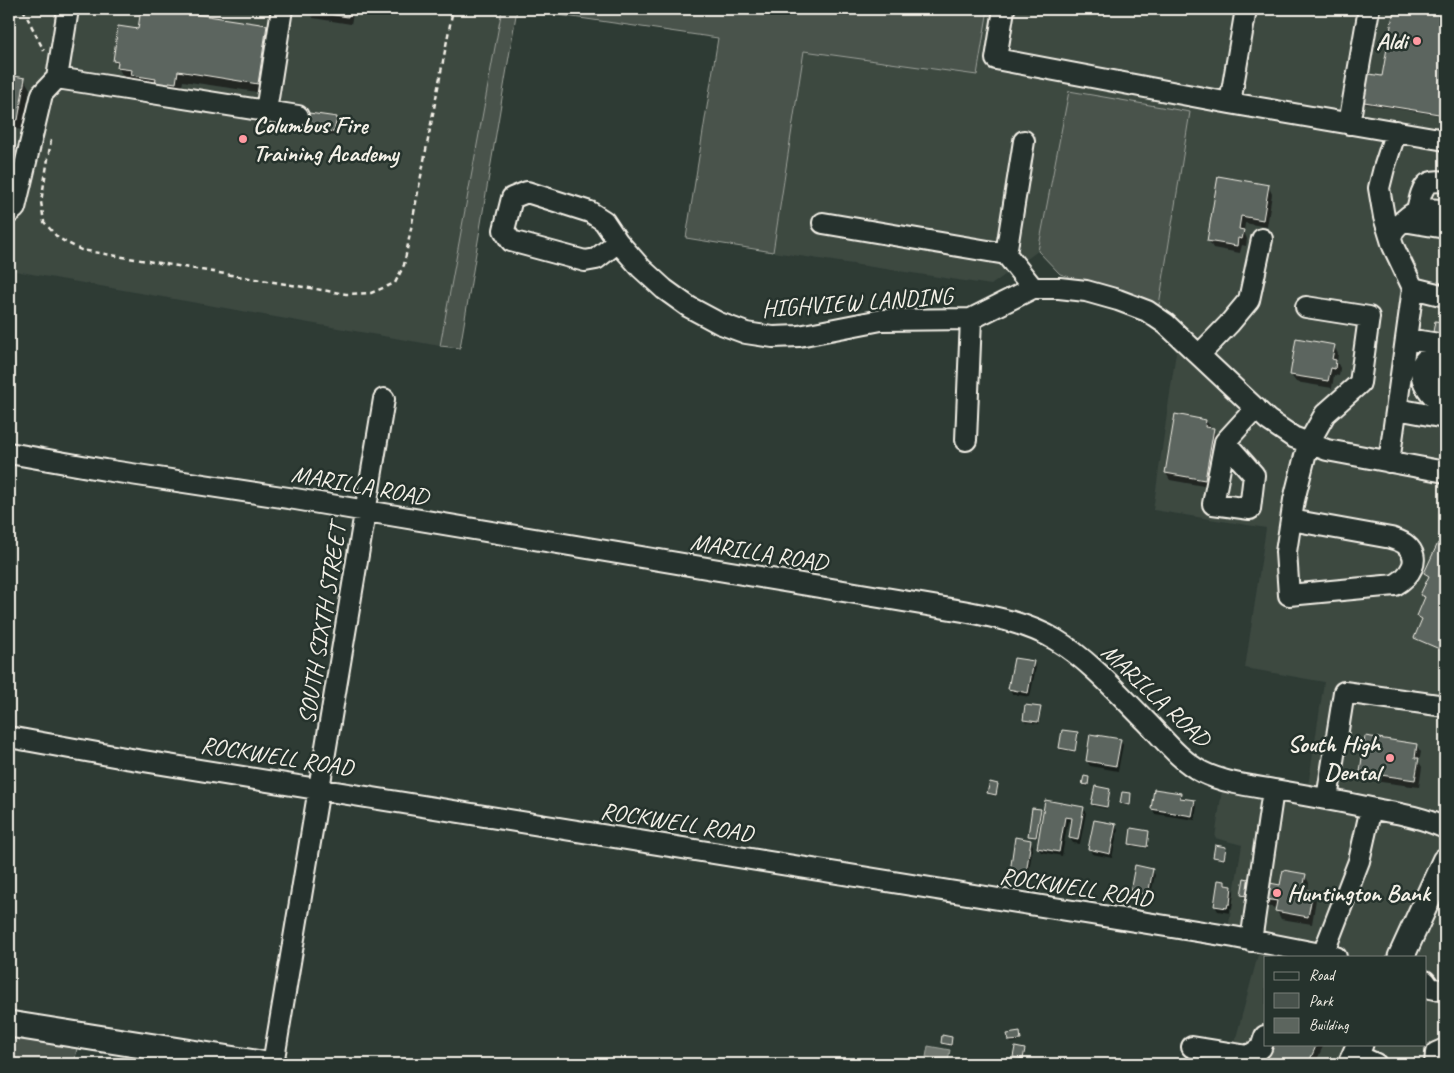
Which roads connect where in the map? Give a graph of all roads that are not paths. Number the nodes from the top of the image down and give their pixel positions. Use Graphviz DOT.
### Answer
graph roads {
  1 [pos="68,9"];
  2 [pos="282,9"];
  3 [pos="1004,9"];
  4 [pos="1246,9"];
  5 [pos="1368,9"];
  6 [pos="57,78"];
  7 [pos="1230,103"];
  8 [pos="266,111"];
  9 [pos="298,116"];
  10 [pos="1349,124"];
  11 [pos="1396,132"];
  12 [pos="1445,140"];
  13 [pos="1024,141"];
  14 [pos="16,175"];
  15 [pos="1445,182"];
  16 [pos="1445,210"];
  17 [pos="9,213"];
  18 [pos="1410,215"];
  19 [pos="824,223"];
  20 [pos="1445,228"];
  21 [pos="1262,239"];
  22 [pos="1391,240"];
  23 [pos="618,242"];
  24 [pos="1006,254"];
  25 [pos="1033,288"];
  26 [pos="1414,288"];
  27 [pos="1444,291"];
  28 [pos="1306,307"];
  29 [pos="971,319"];
  30 [pos="1407,339"];
  31 [pos="1445,345"];
  32 [pos="1200,354"];
  33 [pos="1445,356"];
  34 [pos="1445,367"];
  35 [pos="1438,398"];
  36 [pos="384,399"];
  37 [pos="1256,408"];
  38 [pos="1397,409"];
  39 [pos="1445,418"];
  40 [pos="966,440"];
  41 [pos="1225,442"];
  42 [pos="1308,444"];
  43 [pos="9,453"];
  44 [pos="1389,462"];
  45 [pos="1445,472"];
  46 [pos="366,511"];
  47 [pos="1291,520"];
  48 [pos="1445,706"];
  49 [pos="9,737"];
  50 [pos="320,788"];
  51 [pos="1273,790"];
  52 [pos="1327,799"];
  53 [pos="1371,808"];
  54 [pos="1445,828"];
  55 [pos="1445,860"];
  56 [pos="1251,941"];
  57 [pos="1287,952"];
  58 [pos="1330,956"];
  59 [pos="1401,956"];
  60 [pos="1432,980"];
  61 [pos="1445,990"];
  62 [pos="9,1024"];
  63 [pos="1264,1039"];
  64 [pos="1192,1047"];
  65 [pos="1445,1048"];
  66 [pos="261,1064"];
  67 [pos="273,1064"];
  68 [pos="1435,1064"];
  1 -- 6 [label="street"];
  2 -- 8 [label="street"];
  3 -- 7 [label="street"];
  4 -- 7 [label="street"];
  5 -- 10 [label="street"];
  6 -- 8 [label="street"];
  6 -- 14 [label="street"];
  7 -- 10 [label="street"];
  8 -- 9 [label="street"];
  10 -- 11 [label="street"];
  11 -- 12 [label="street"];
  11 -- 22 [label="street"];
  13 -- 24 [label="street"];
  14 -- 17 [label="street"];
  15 -- 18 [label="street"];
  16 -- 18 [label="street"];
  18 -- 20 [label="street"];
  18 -- 22 [label="street"];
  19 -- 24 [label="street"];
  21 -- 32 [label="street"];
  22 -- 26 [label="street"];
  23 -- 23 [label="street, HIGHVIEW LANDING"];
  23 -- 29 [label="street, HIGHVIEW LANDING"];
  24 -- 25 [label="street"];
  25 -- 29 [label="street, HIGHVIEW LANDING"];
  25 -- 32 [label="street"];
  26 -- 27 [label="street"];
  26 -- 30 [label="street"];
  28 -- 42 [label="street"];
  29 -- 40 [label="street"];
  30 -- 31 [label="street"];
  30 -- 38 [label="street"];
  32 -- 37 [label="street"];
  33 -- 35 [label="street"];
  34 -- 35 [label="street"];
  36 -- 46 [label="street, SOUTH SIXTH STREET"];
  37 -- 41 [label="street"];
  37 -- 42 [label="street"];
  38 -- 39 [label="street"];
  38 -- 44 [label="street"];
  42 -- 44 [label="street"];
  42 -- 47 [label="street"];
  43 -- 46 [label="street, MARILLA ROAD"];
  44 -- 45 [label="street"];
  46 -- 50 [label="street, SOUTH SIXTH STREET"];
  46 -- 51 [label="street, MARILLA ROAD"];
  47 -- 47 [label="street"];
  48 -- 52 [label="street"];
  49 -- 50 [label="street, ROCKWELL ROAD"];
  50 -- 56 [label="street, ROCKWELL ROAD"];
  50 -- 67 [label="street, SOUTH SIXTH STREET"];
  51 -- 52 [label="street, MARILLA ROAD"];
  51 -- 56 [label="street"];
  52 -- 53 [label="street, MARILLA ROAD"];
  53 -- 54 [label="street, MARILLA ROAD"];
  53 -- 58 [label="street"];
  55 -- 59 [label="main road"];
  56 -- 57 [label="street, ROCKWELL ROAD"];
  57 -- 58 [label="street, ROCKWELL ROAD"];
  60 -- 61 [label="street"];
  62 -- 66 [label="main road"];
  63 -- 64 [label="street"];
  65 -- 68 [label="street"];
}
